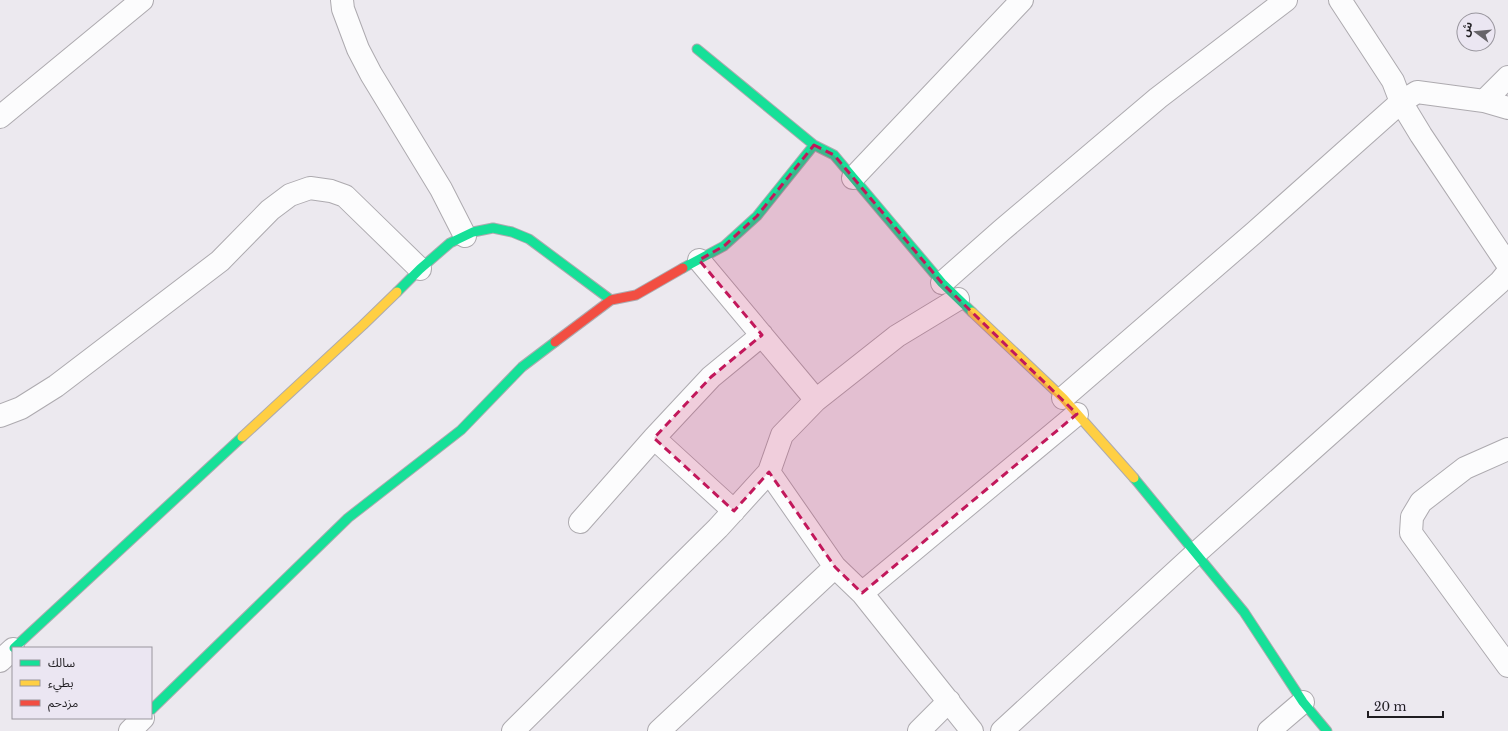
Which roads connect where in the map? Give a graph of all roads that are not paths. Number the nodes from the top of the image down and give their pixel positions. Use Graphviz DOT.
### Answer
graph roads {
  1 [pos="142,0"];
  2 [pos="342,0"];
  3 [pos="1022,0"];
  4 [pos="1286,0"];
  5 [pos="1340,0"];
  6 [pos="697,49"];
  7 [pos="1508,77"];
  8 [pos="1401,102"];
  9 [pos="1484,102"];
  10 [pos="1508,108"];
  11 [pos="0,117"];
  12 [pos="814,145"];
  13 [pos="853,178"];
  14 [pos="466,236"];
  15 [pos="698,260"];
  16 [pos="1508,265"];
  17 [pos="420,269"];
  18 [pos="1508,272"];
  19 [pos="942,283"];
  20 [pos="958,299"];
  21 [pos="611,300"];
  22 [pos="762,335"];
  23 [pos="816,400"];
  24 [pos="1070,406"];
  25 [pos="0,416"];
  26 [pos="654,438"];
  27 [pos="1508,449"];
  28 [pos="769,472"];
  29 [pos="734,511"];
  30 [pos="580,522"];
  31 [pos="1195,554"];
  32 [pos="835,567"];
  33 [pos="862,594"];
  34 [pos="14,647"];
  35 [pos="12,649"];
  36 [pos="0,661"];
  37 [pos="1508,666"];
  38 [pos="949,701"];
  39 [pos="1303,702"];
  40 [pos="152,709"];
  41 [pos="142,719"];
  42 [pos="130,731"];
  43 [pos="513,731"];
  44 [pos="659,731"];
  45 [pos="919,731"];
  46 [pos="972,731"];
  47 [pos="1002,731"];
  48 [pos="1269,731"];
  49 [pos="1327,731"];
  1 -- 11 [label="street"];
  2 -- 14 [label="street"];
  3 -- 13 [label="street"];
  4 -- 19 [label="street"];
  5 -- 8 [label="street"];
  6 -- 12 [label="street"];
  7 -- 9 [label="street"];
  8 -- 9 [label="street"];
  8 -- 16 [label="street"];
  8 -- 24 [label="street"];
  9 -- 10 [label="street"];
  12 -- 13 [label="street"];
  12 -- 15 [label="street"];
  13 -- 19 [label="street"];
  14 -- 17 [label="street"];
  14 -- 21 [label="street"];
  15 -- 21 [label="street"];
  15 -- 22 [label="street"];
  17 -- 25 [label="street"];
  17 -- 34 [label="street"];
  18 -- 31 [label="street"];
  19 -- 20 [label="street"];
  20 -- 23 [label="street"];
  20 -- 24 [label="street"];
  21 -- 40 [label="street"];
  22 -- 23 [label="street"];
  22 -- 26 [label="street"];
  23 -- 28 [label="street"];
  24 -- 31 [label="street"];
  24 -- 33 [label="street"];
  26 -- 29 [label="street"];
  26 -- 30 [label="street"];
  27 -- 37 [label="street"];
  28 -- 29 [label="street"];
  28 -- 32 [label="street"];
  29 -- 43 [label="street"];
  31 -- 39 [label="street"];
  31 -- 47 [label="street"];
  32 -- 33 [label="street"];
  32 -- 44 [label="street"];
  33 -- 38 [label="street"];
  35 -- 36 [label="street"];
  38 -- 45 [label="street"];
  38 -- 46 [label="street"];
  39 -- 48 [label="street"];
  39 -- 49 [label="street"];
  41 -- 42 [label="street"];
}
